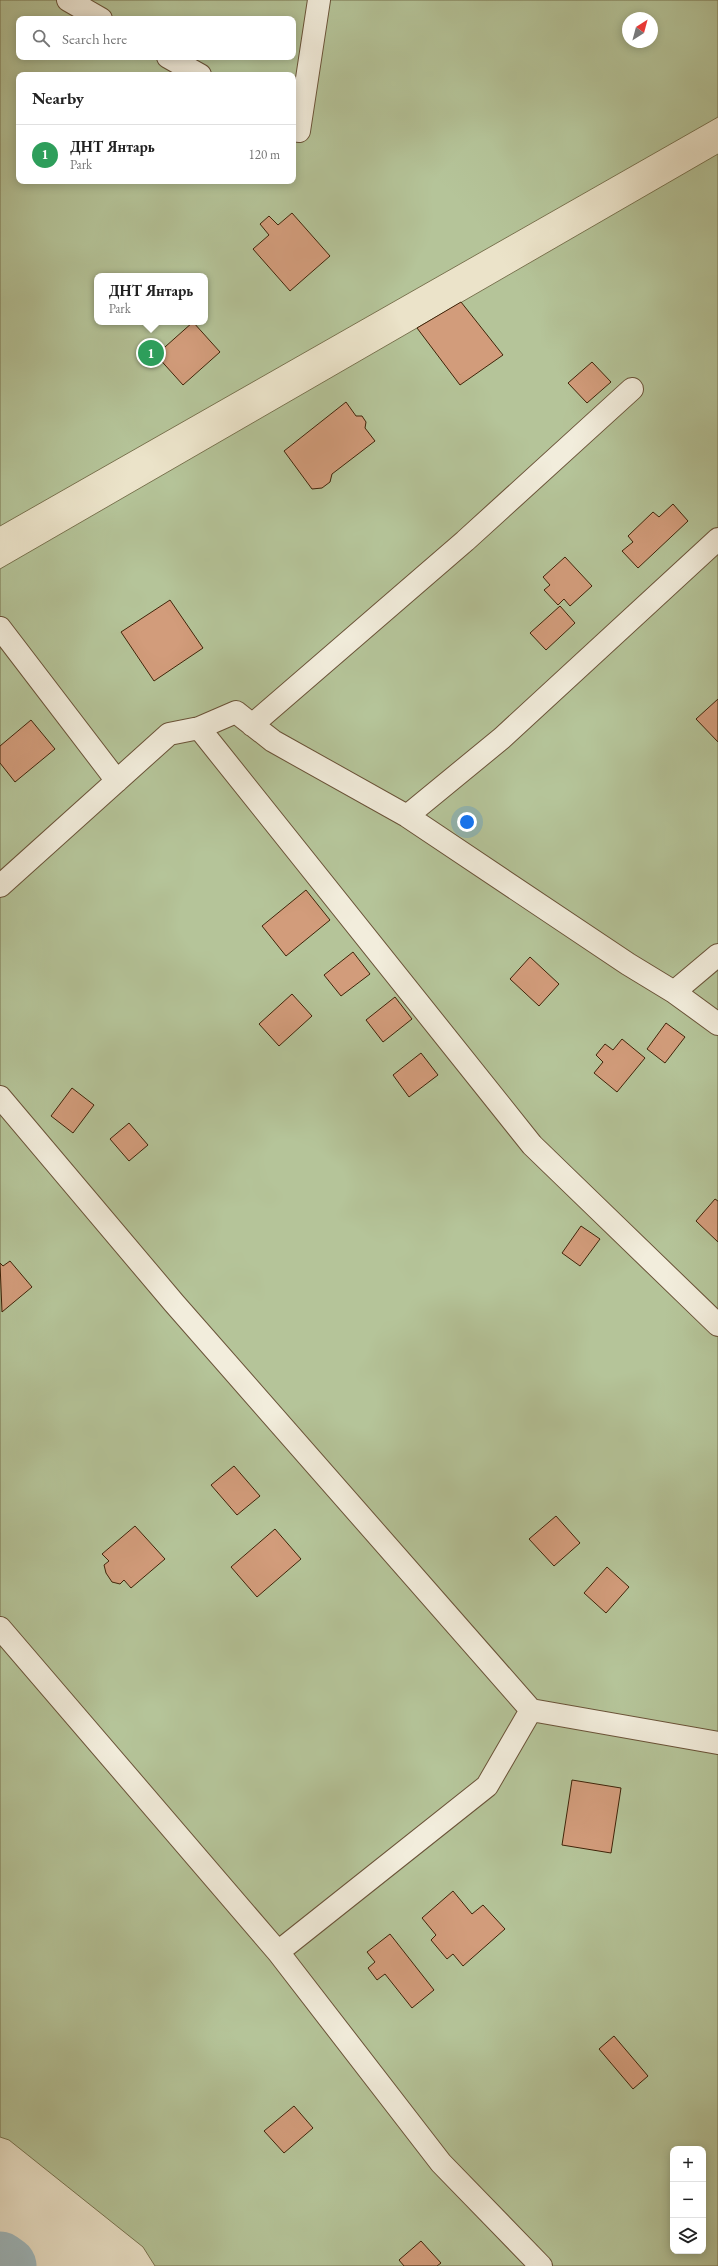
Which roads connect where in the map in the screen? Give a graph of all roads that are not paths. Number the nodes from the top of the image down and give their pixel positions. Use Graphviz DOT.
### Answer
graph roads {
  1 [pos="68,0"];
  2 [pos="319,0"];
  3 [pos="96,16"];
  4 [pos="173,60"];
  5 [pos="195,72"];
  6 [pos="296,130"];
  7 [pos="632,389"];
  8 [pos="718,539"];
  9 [pos="0,628"];
  10 [pos="252,724"];
  11 [pos="199,728"];
  12 [pos="117,781"];
  13 [pos="407,816"];
  14 [pos="0,886"];
  15 [pos="718,955"];
  16 [pos="674,992"];
  17 [pos="718,1024"];
  18 [pos="0,1097"];
  19 [pos="718,1325"];
  20 [pos="0,1628"];
  21 [pos="531,1710"];
  22 [pos="718,1743"];
  23 [pos="278,1952"];
  24 [pos="541,2266"];
  1 -- 3 [label="lane"];
  2 -- 6 [label="lane"];
  4 -- 5 [label="lane"];
  7 -- 10 [label="lane"];
  8 -- 13 [label="lane"];
  9 -- 12 [label="lane"];
  10 -- 11 [label="lane"];
  10 -- 13 [label="lane"];
  11 -- 12 [label="lane"];
  11 -- 19 [label="lane"];
  12 -- 14 [label="lane"];
  13 -- 16 [label="lane"];
  15 -- 16 [label="lane"];
  16 -- 17 [label="lane"];
  18 -- 21 [label="lane"];
  20 -- 23 [label="lane"];
  21 -- 22 [label="lane"];
  21 -- 23 [label="lane"];
  23 -- 24 [label="lane"];
}
